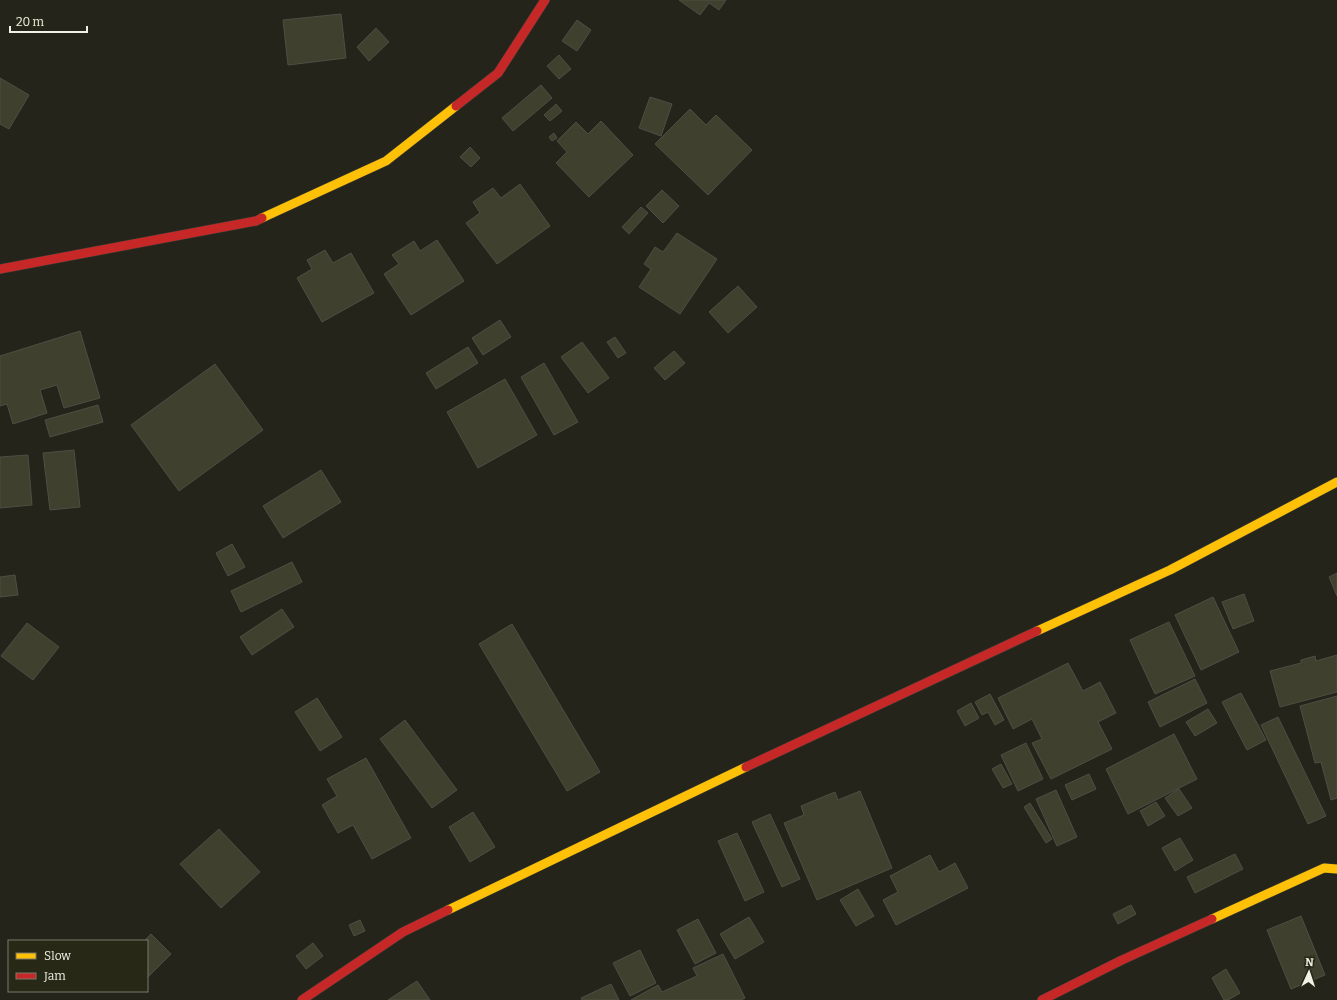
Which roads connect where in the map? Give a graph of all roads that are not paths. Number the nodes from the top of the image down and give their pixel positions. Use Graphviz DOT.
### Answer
graph roads {
  1 [pos="545,0"];
  2 [pos="0,269"];
  3 [pos="1337,482"];
  4 [pos="1337,868"];
  5 [pos="302,1000"];
  6 [pos="1042,1000"];
  1 -- 2 [label="street"];
  3 -- 5 [label="street"];
  4 -- 6 [label="street"];
}
